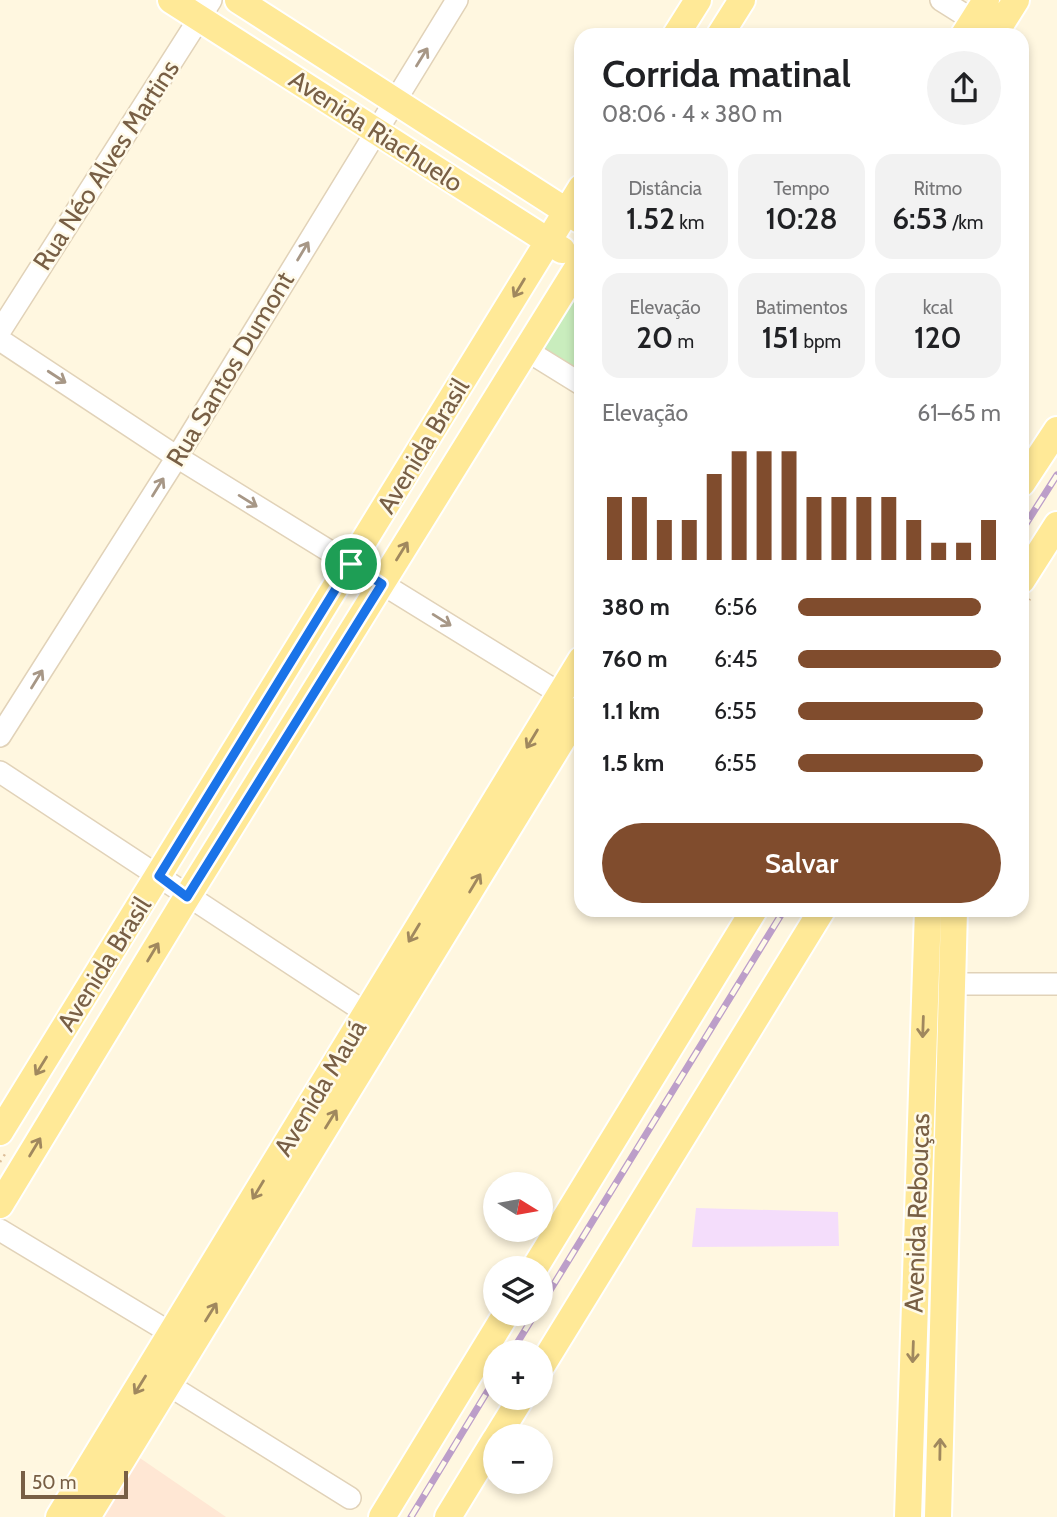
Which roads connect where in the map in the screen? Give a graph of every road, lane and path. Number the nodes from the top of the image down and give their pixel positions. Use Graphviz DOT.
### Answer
graph roads {
  1 [pos="171,0"];
  2 [pos="238,0"];
  3 [pos="457,0"];
  4 [pos="698,0"];
  5 [pos="742,0"];
  6 [pos="941,0"];
  7 [pos="1016,0"];
  8 [pos="206,8"];
  9 [pos="983,25"];
  10 [pos="680,28"];
  11 [pos="724,28"];
  12 [pos="394,103"];
  13 [pos="375,132"];
  14 [pos="574,216"];
  15 [pos="548,241"];
  16 [pos="574,265"];
  17 [pos="574,278"];
  18 [pos="0,331"];
  19 [pos="0,340"];
  20 [pos="526,350"];
  21 [pos="574,380"];
  22 [pos="1057,430"];
  23 [pos="177,457"];
  24 [pos="1029,472"];
  25 [pos="1057,525"];
  26 [pos="351,564"];
  27 [pos="1029,569"];
  28 [pos="382,584"];
  29 [pos="574,703"];
  30 [pos="0,736"];
  31 [pos="0,772"];
  32 [pos="159,876"];
  33 [pos="187,897"];
  34 [pos="750,917"];
  35 [pos="818,917"];
  36 [pos="928,917"];
  37 [pos="954,917"];
  38 [pos="925,983"];
  39 [pos="1057,984"];
  40 [pos="952,985"];
  41 [pos="377,1020"];
  42 [pos="0,1132"];
  43 [pos="917,1181"];
  44 [pos="947,1182"];
  45 [pos="0,1205"];
  46 [pos="0,1230"];
  47 [pos="542,1256"];
  48 [pos="499,1326"];
  49 [pos="182,1339"];
  50 [pos="553,1347"];
  51 [pos="167,1384"];
  52 [pos="483,1460"];
  53 [pos="909,1482"];
  54 [pos="939,1483"];
  55 [pos="350,1499"];
  56 [pos="59,1517"];
  57 [pos="87,1517"];
  58 [pos="382,1517"];
  59 [pos="448,1517"];
  60 [pos="908,1517"];
  61 [pos="938,1517"];
  1 -- 8 [label="main road, Avenida Riachuelo"];
  2 -- 12 [label="main road, Avenida Riachuelo"];
  12 -- 3 [label="street, Rua Santos Dumont, one-way"];
  4 -- 10 [label="main road"];
  5 -- 11 [label="main road"];
  6 -- 9 [label="street"];
  7 -- 9 [label="main road"];
  8 -- 13 [label="main road, Avenida Riachuelo"];
  8 -- 18 [label="street, Rua Néo Alves Martins"];
  12 -- 13 [label="street, Rua Santos Dumont"];
  12 -- 14 [label="main road, Avenida Riachuelo"];
  13 -- 15 [label="main road, Avenida Riachuelo"];
  23 -- 13 [label="street, Rua Santos Dumont, one-way"];
  14 -- 15 [label="main road, Avenida Brasil"];
  15 -- 16 [label="main road, Avenida Riachuelo"];
  15 -- 26 [label="main road, Avenida Brasil, one-way"];
  17 -- 20 [label="main road, Avenida Brasil"];
  19 -- 23 [label="street, one-way"];
  20 -- 21 [label="street"];
  28 -- 20 [label="main road, Avenida Brasil, one-way"];
  22 -- 24 [label="main road"];
  23 -- 26 [label="street, one-way"];
  30 -- 23 [label="street, Rua Santos Dumont, one-way"];
  25 -- 27 [label="main road"];
  26 -- 28 [label="street"];
  26 -- 32 [label="main road, Avenida Brasil"];
  28 -- 29 [label="street, one-way"];
  28 -- 33 [label="main road, Avenida Brasil"];
  29 -- 41 [label="main road, Avenida Mauá"];
  31 -- 32 [label="street"];
  32 -- 33 [label="street"];
  32 -- 42 [label="main road, Avenida Brasil, one-way"];
  33 -- 41 [label="street"];
  45 -- 33 [label="main road, Avenida Brasil, one-way"];
  34 -- 47 [label="main road"];
  35 -- 50 [label="main road"];
  36 -- 38 [label="main road, Avenida Rebouças"];
  37 -- 40 [label="main road, Avenida Rebouças"];
  38 -- 40 [label="street"];
  38 -- 43 [label="main road, Avenida Rebouças, one-way"];
  39 -- 40 [label="street"];
  40 -- 44 [label="main road, Avenida Rebouças"];
  41 -- 49 [label="main road, Avenida Mauá"];
  43 -- 44 [label="main road"];
  43 -- 53 [label="main road, Avenida Rebouças, one-way"];
  54 -- 44 [label="main road, Avenida Rebouças, one-way"];
  46 -- 49 [label="street"];
  48 -- 58 [label="main road"];
  49 -- 51 [label="main road, Avenida Mauá"];
  49 -- 56 [label="main road, Avenida Mauá, one-way"];
  51 -- 55 [label="street"];
  51 -- 57 [label="main road, Avenida Mauá"];
  52 -- 59 [label="main road"];
  53 -- 54 [label="main road"];
  53 -- 60 [label="main road, Avenida Rebouças"];
  54 -- 61 [label="main road, Avenida Rebouças"];
}
